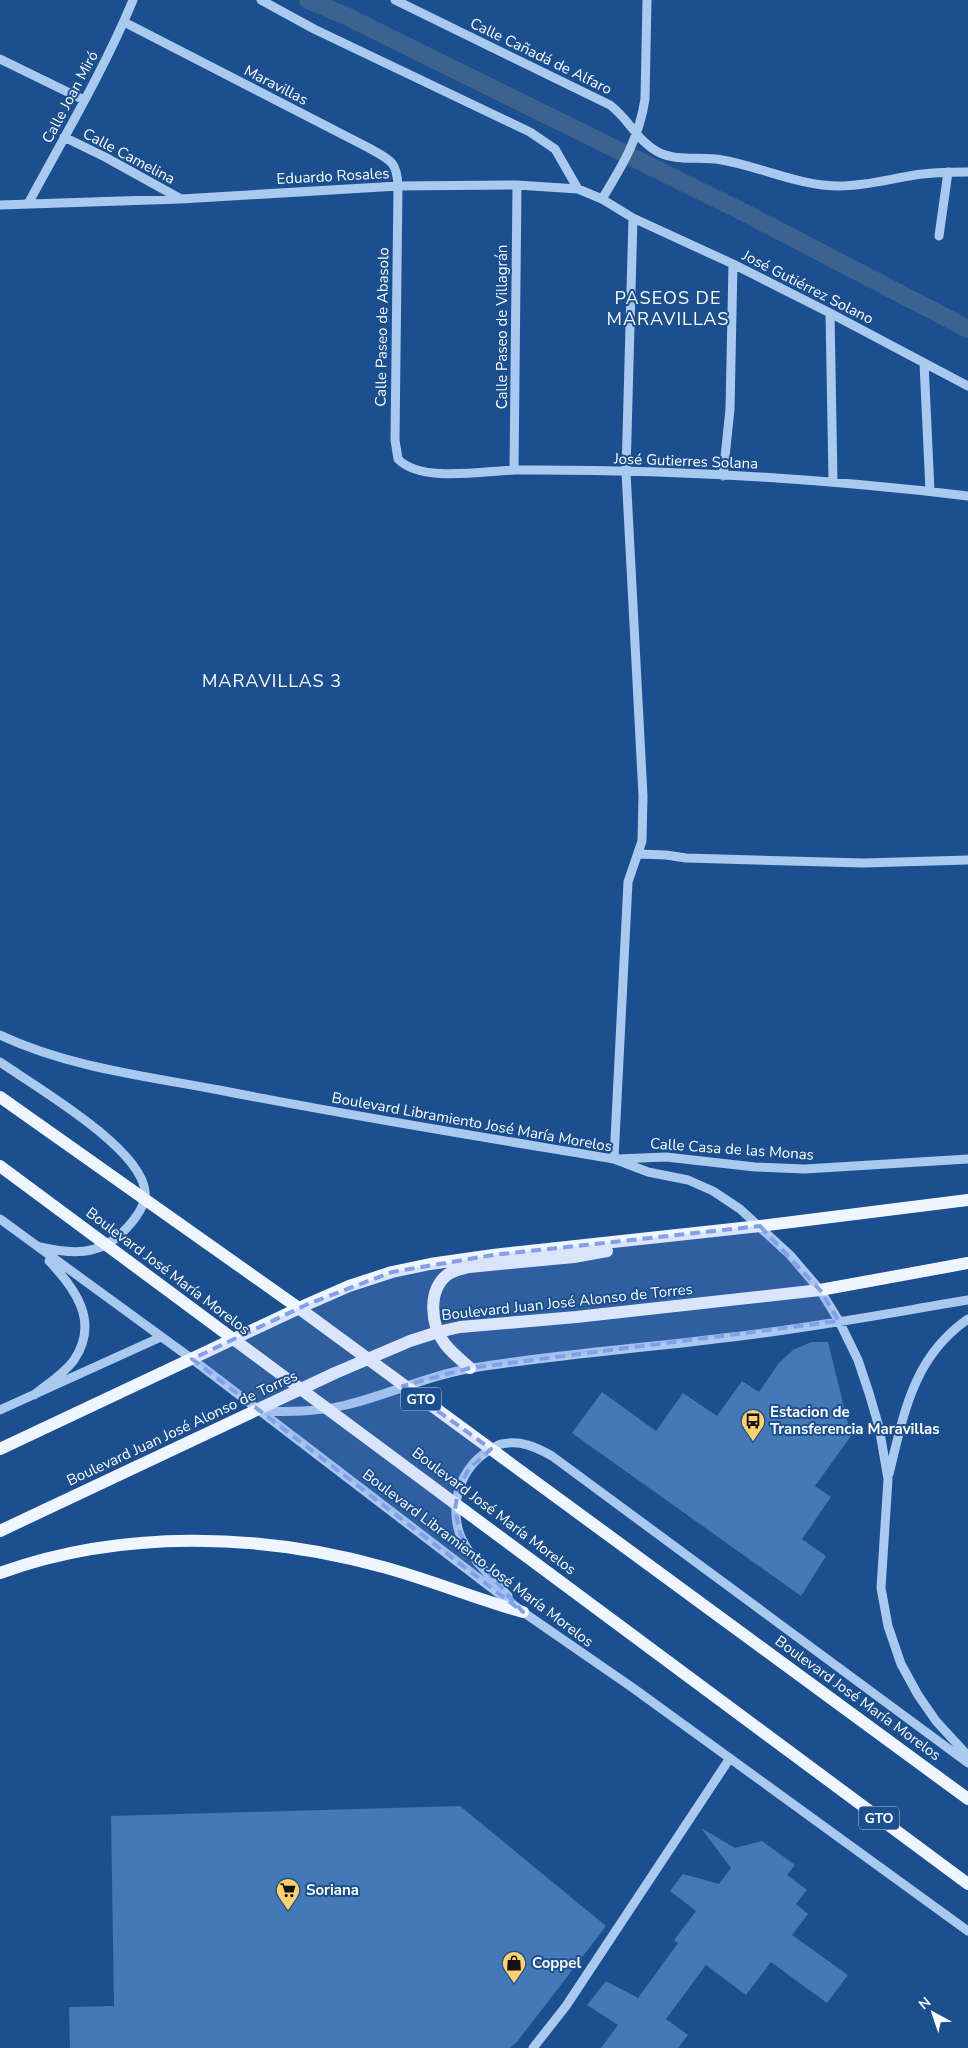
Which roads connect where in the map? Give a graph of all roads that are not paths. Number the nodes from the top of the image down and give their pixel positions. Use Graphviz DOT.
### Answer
graph roads {
  1 [pos="133,0"];
  2 [pos="261,0"];
  3 [pos="395,0"];
  4 [pos="647,0"];
  5 [pos="124,22"];
  6 [pos="0,59"];
  7 [pos="84,100"];
  8 [pos="637,136"];
  9 [pos="64,137"];
  10 [pos="948,172"];
  11 [pos="968,172"];
  12 [pos="517,185"];
  13 [pos="398,186"];
  14 [pos="578,189"];
  15 [pos="181,199"];
  16 [pos="602,199"];
  17 [pos="2,204"];
  18 [pos="28,204"];
  19 [pos="633,218"];
  20 [pos="938,236"];
  21 [pos="733,264"];
  22 [pos="830,313"];
  23 [pos="924,363"];
  24 [pos="968,386"];
  25 [pos="404,465"];
  26 [pos="514,470"];
  27 [pos="626,472"];
  28 [pos="723,476"];
  29 [pos="833,481"];
  30 [pos="930,491"];
  31 [pos="968,496"];
  32 [pos="638,854"];
  33 [pos="968,860"];
  34 [pos="0,1035"];
  35 [pos="0,1062"];
  36 [pos="0,1096"];
  37 [pos="968,1158"];
  38 [pos="614,1159"];
  39 [pos="0,1166"];
  40 [pos="968,1200"];
  41 [pos="0,1219"];
  42 [pos="760,1226"];
  43 [pos="638,1241"];
  44 [pos="35,1246"];
  45 [pos="968,1263"];
  46 [pos="820,1290"];
  47 [pos="968,1300"];
  48 [pos="968,1319"];
  49 [pos="840,1321"];
  50 [pos="438,1332"];
  51 [pos="160,1337"];
  52 [pos="192,1360"];
  53 [pos="470,1368"];
  54 [pos="34,1395"];
  55 [pos="0,1410"];
  56 [pos="259,1411"];
  57 [pos="0,1449"];
  58 [pos="888,1479"];
  59 [pos="0,1531"];
  60 [pos="0,1573"];
  61 [pos="523,1612"];
  62 [pos="968,1756"];
  63 [pos="730,1758"];
  64 [pos="968,1763"];
  65 [pos="968,1799"];
  66 [pos="968,1884"];
  67 [pos="968,1932"];
  68 [pos="533,2048"];
  1 -- 5 [label="street, Calle Joan Miró"];
  2 -- 14 [label="street"];
  3 -- 8 [label="street, Calle Cañadá de Alfaro"];
  4 -- 8 [label="street"];
  5 -- 7 [label="street, Calle Joan Miró"];
  5 -- 13 [label="street, Maravillas"];
  6 -- 7 [label="street"];
  7 -- 9 [label="street, Calle Joan Miró"];
  8 -- 10 [label="street, Calle Cañadá de Alfaro"];
  8 -- 16 [label="street"];
  9 -- 15 [label="street, Calle Camelina"];
  9 -- 18 [label="street, Calle Joan Miró"];
  10 -- 11 [label="street, Calle Cañadá de Alfaro"];
  10 -- 20 [label="street"];
  12 -- 13 [label="street, Eduardo Rosales"];
  12 -- 14 [label="street, Eduardo Rosales"];
  12 -- 26 [label="street, Calle Paseo de Villagrán"];
  13 -- 15 [label="street, Eduardo Rosales"];
  13 -- 25 [label="street, Calle Paseo de Abasolo"];
  14 -- 16 [label="street, Eduardo Rosales"];
  15 -- 18 [label="street, Eduardo Rosales"];
  16 -- 19 [label="street, Eduardo Rosales"];
  17 -- 18 [label="street, Eduardo Rosales"];
  19 -- 21 [label="street, José Gutiérrez Solano"];
  19 -- 27 [label="street"];
  21 -- 22 [label="street, José Gutiérrez Solano"];
  21 -- 28 [label="street"];
  22 -- 23 [label="street, José Gutiérrez Solano"];
  22 -- 29 [label="street"];
  23 -- 24 [label="street, José Gutiérrez Solano"];
  23 -- 30 [label="street"];
  25 -- 26 [label="street, José Gutierres Solana"];
  26 -- 27 [label="street, José Gutierres Solana"];
  27 -- 28 [label="street, José Gutierres Solana"];
  27 -- 32 [label="street"];
  28 -- 29 [label="street, José Gutierres Solana"];
  29 -- 30 [label="street, José Gutierres Solana"];
  30 -- 31 [label="street, José Gutierres Solana"];
  32 -- 33 [label="street"];
  32 -- 38 [label="street"];
  34 -- 38 [label="street, Boulevard Libramiento José María Morelos"];
  35 -- 44 [label="street"];
  36 -- 65 [label="main road, Boulevard José María Morelos / GTO"];
  37 -- 38 [label="street, Calle Casa de las Monas"];
  38 -- 42 [label="street, Boulevard Libramiento José María Morelos"];
  39 -- 66 [label="main road, Boulevard José María Morelos / GTO"];
  40 -- 42 [label="main road"];
  41 -- 44 [label="street, Boulevard Libramiento José María Morelos"];
  42 -- 43 [label="main road"];
  42 -- 46 [label="street, Boulevard Libramiento José María Morelos"];
  43 -- 50 [label="main road"];
  43 -- 52 [label="main road"];
  44 -- 51 [label="street, Boulevard Libramiento José María Morelos"];
  44 -- 54 [label="street"];
  45 -- 46 [label="main road, Boulevard Juan José Alonso de Torres"];
  46 -- 49 [label="street, Boulevard Libramiento José María Morelos"];
  46 -- 50 [label="main road, Boulevard Juan José Alonso de Torres"];
  47 -- 49 [label="street"];
  48 -- 58 [label="street"];
  49 -- 53 [label="street"];
  49 -- 58 [label="street, Boulevard Libramiento José María Morelos"];
  50 -- 53 [label="main road"];
  50 -- 56 [label="main road, Boulevard Juan José Alonso de Torres"];
  51 -- 52 [label="street, Boulevard Libramiento José María Morelos"];
  51 -- 54 [label="street"];
  52 -- 56 [label="street, Boulevard Libramiento José María Morelos"];
  52 -- 57 [label="main road"];
  53 -- 56 [label="street"];
  54 -- 55 [label="street"];
  56 -- 59 [label="main road, Boulevard Juan José Alonso de Torres"];
  56 -- 61 [label="street, Boulevard Libramiento José María Morelos"];
  58 -- 62 [label="street, Boulevard Libramiento José María Morelos"];
  60 -- 61 [label="main road"];
  61 -- 63 [label="street, Boulevard Libramiento José María Morelos"];
  61 -- 64 [label="street"];
  63 -- 67 [label="street, Boulevard Libramiento José María Morelos"];
  63 -- 68 [label="street"];
}
